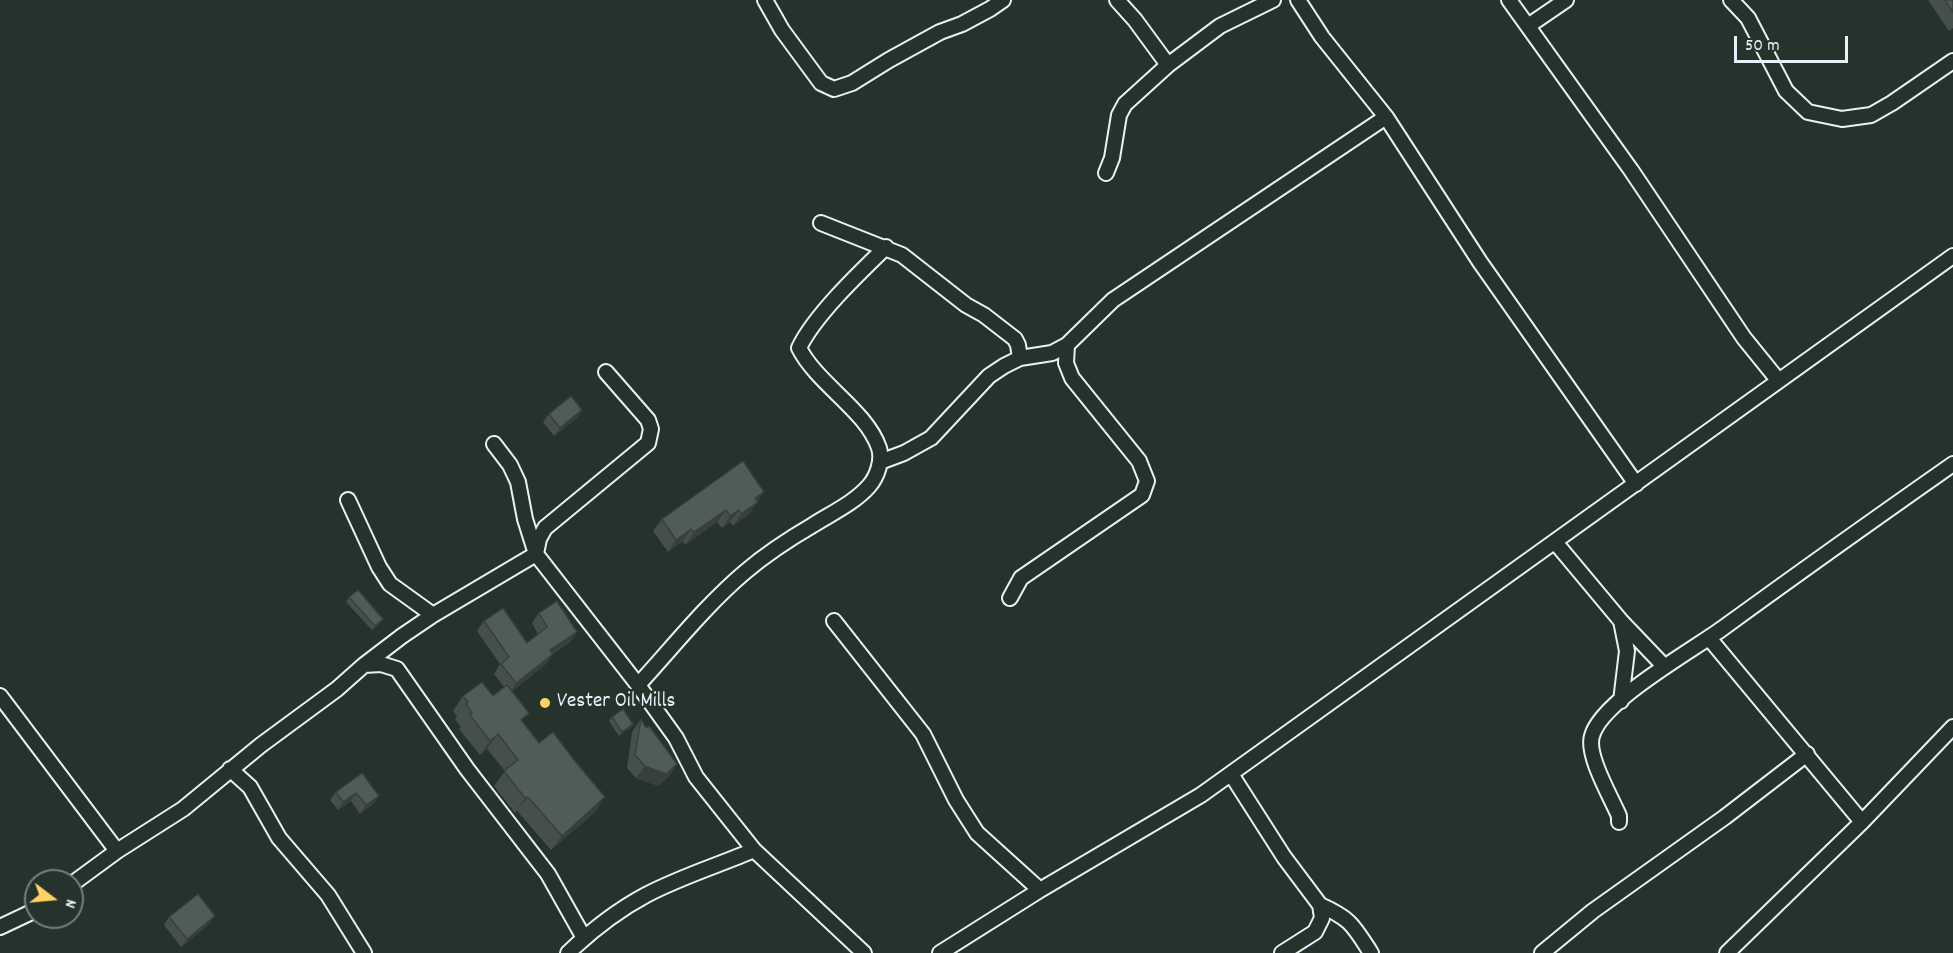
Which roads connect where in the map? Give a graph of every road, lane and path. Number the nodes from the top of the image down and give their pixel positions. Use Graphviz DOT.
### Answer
graph roads {
  1 [pos="765,0"];
  2 [pos="1003,0"];
  3 [pos="1117,0"];
  4 [pos="1273,0"];
  5 [pos="1298,0"];
  6 [pos="1509,0"];
  7 [pos="1566,0"];
  8 [pos="1731,0"];
  9 [pos="1528,26"];
  10 [pos="1953,62"];
  11 [pos="1168,65"];
  12 [pos="1386,117"];
  13 [pos="1106,173"];
  14 [pos="821,223"];
  15 [pos="886,247"];
  16 [pos="1953,256"];
  17 [pos="1067,345"];
  18 [pos="1020,357"];
  19 [pos="606,372"];
  20 [pos="1778,380"];
  21 [pos="494,444"];
  22 [pos="880,462"];
  23 [pos="1953,464"];
  24 [pos="1636,484"];
  25 [pos="348,500"];
  26 [pos="1555,542"];
  27 [pos="536,554"];
  28 [pos="1010,598"];
  29 [pos="433,615"];
  30 [pos="834,621"];
  31 [pos="1621,621"];
  32 [pos="1709,638"];
  33 [pos="364,665"];
  34 [pos="1664,666"];
  35 [pos="639,685"];
  36 [pos="0,696"];
  37 [pos="1621,701"];
  38 [pos="1953,727"];
  39 [pos="1807,754"];
  40 [pos="230,769"];
  41 [pos="1231,774"];
  42 [pos="1619,822"];
  43 [pos="1862,822"];
  44 [pos="754,850"];
  45 [pos="117,851"];
  46 [pos="84,875"];
  47 [pos="1040,890"];
  48 [pos="1320,905"];
  49 [pos="24,916"];
  50 [pos="0,927"];
  51 [pos="584,938"];
  52 [pos="364,953"];
  53 [pos="568,953"];
  54 [pos="864,953"];
  55 [pos="940,953"];
  56 [pos="1282,953"];
  57 [pos="1371,953"];
  58 [pos="1542,953"];
  59 [pos="1727,953"];
  1 -- 2 [label="street"];
  3 -- 11 [label="street"];
  4 -- 11 [label="street"];
  5 -- 12 [label="street"];
  6 -- 9 [label="street"];
  7 -- 9 [label="street"];
  8 -- 10 [label="street"];
  9 -- 20 [label="street"];
  11 -- 13 [label="street"];
  12 -- 17 [label="street"];
  12 -- 24 [label="street"];
  14 -- 15 [label="street"];
  15 -- 18 [label="street"];
  15 -- 22 [label="street"];
  16 -- 20 [label="street"];
  17 -- 18 [label="street"];
  17 -- 28 [label="street"];
  18 -- 22 [label="street"];
  19 -- 27 [label="street"];
  20 -- 24 [label="street"];
  21 -- 27 [label="street"];
  22 -- 35 [label="street"];
  23 -- 32 [label="street"];
  24 -- 26 [label="street"];
  25 -- 29 [label="street"];
  26 -- 31 [label="street"];
  26 -- 41 [label="street"];
  27 -- 29 [label="street"];
  27 -- 35 [label="street"];
  29 -- 33 [label="street"];
  30 -- 47 [label="street"];
  31 -- 34 [label="street"];
  31 -- 37 [label="street"];
  32 -- 34 [label="street"];
  32 -- 39 [label="street"];
  33 -- 40 [label="street"];
  33 -- 51 [label="street"];
  34 -- 37 [label="street"];
  35 -- 44 [label="street"];
  36 -- 45 [label="street"];
  37 -- 42 [label="street"];
  38 -- 43 [label="street"];
  39 -- 43 [label="street"];
  39 -- 58 [label="street"];
  40 -- 45 [label="street"];
  40 -- 52 [label="street"];
  41 -- 47 [label="street"];
  41 -- 48 [label="street"];
  43 -- 59 [label="street"];
  44 -- 51 [label="street"];
  44 -- 54 [label="street"];
  45 -- 46 [label="street"];
  47 -- 55 [label="street"];
  48 -- 56 [label="street"];
  48 -- 57 [label="street"];
  49 -- 50 [label="street"];
  51 -- 53 [label="street"];
}
